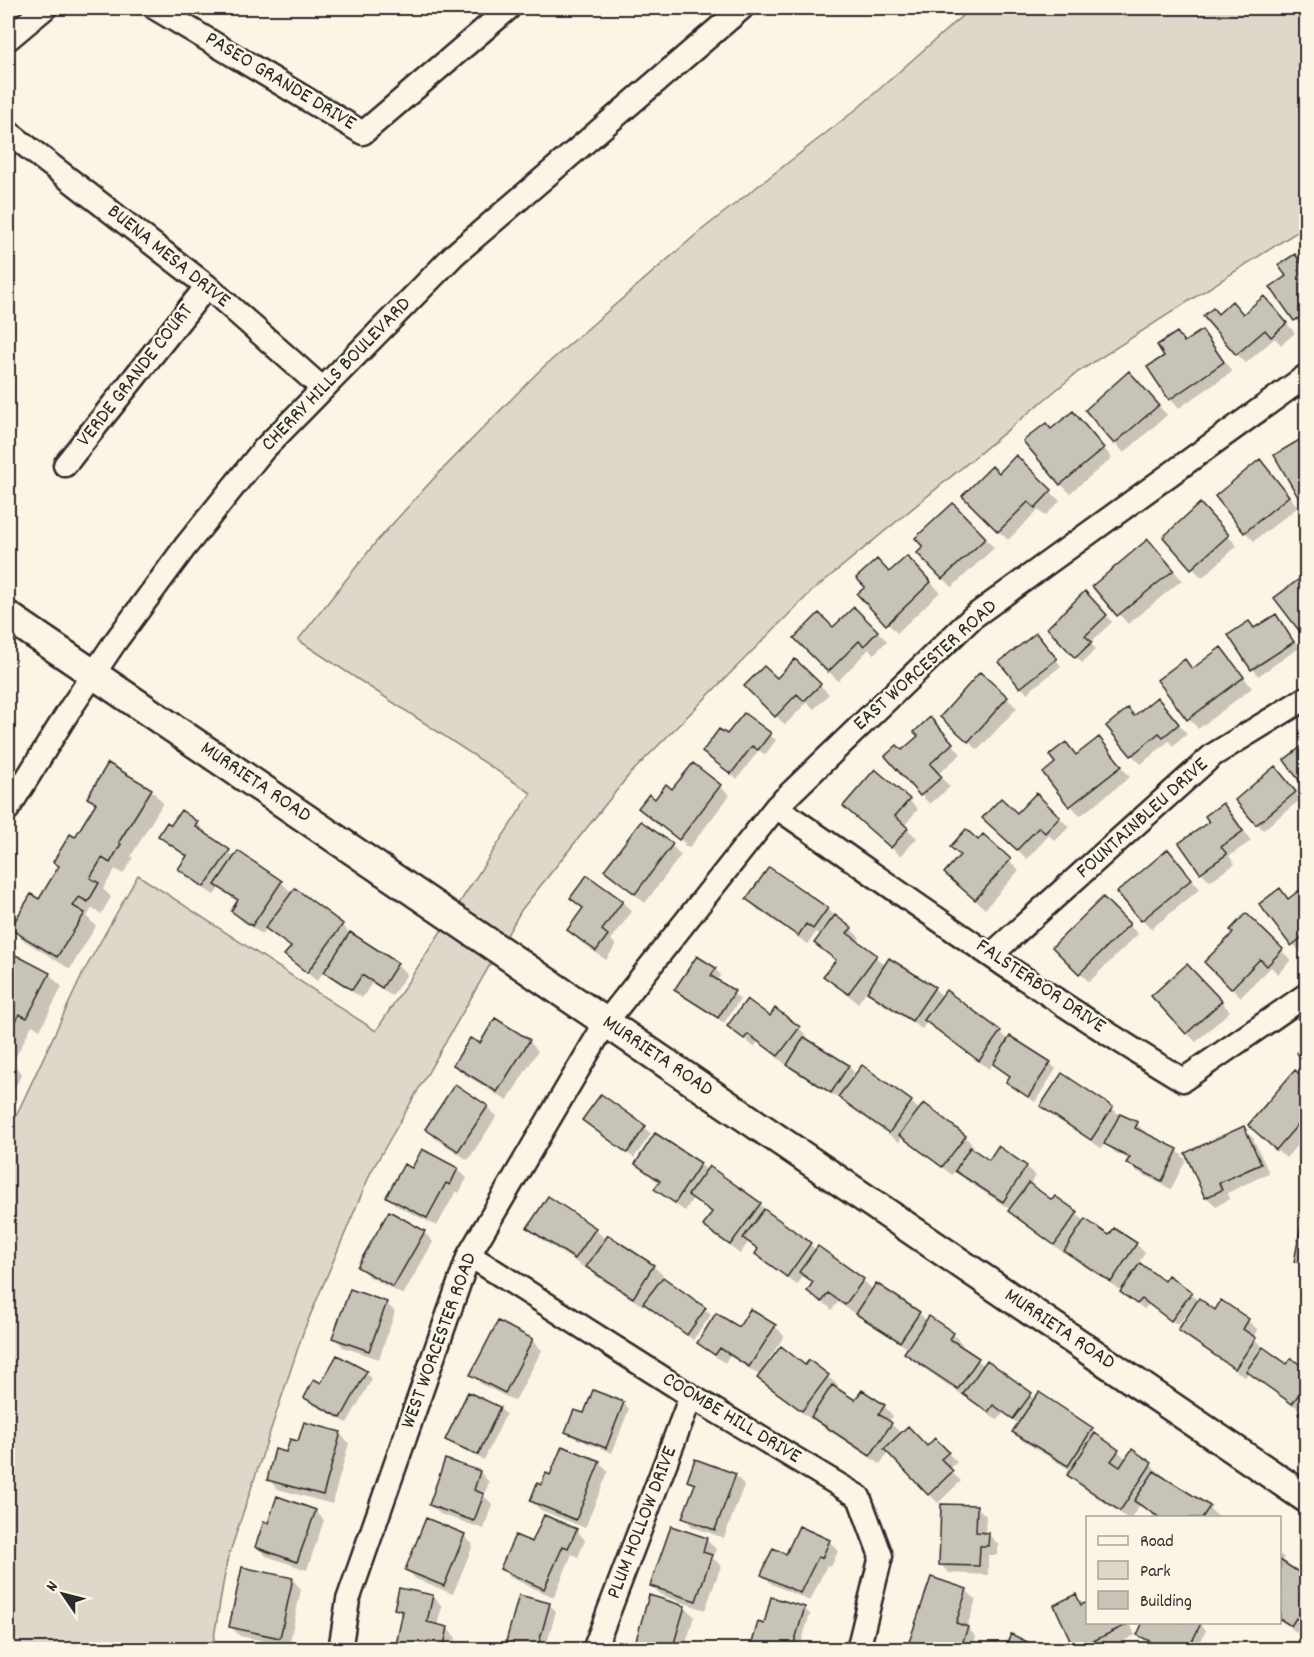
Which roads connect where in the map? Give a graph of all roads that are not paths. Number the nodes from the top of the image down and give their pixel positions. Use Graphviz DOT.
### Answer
graph roads {
  1 [pos="45,8"];
  2 [pos="155,8"];
  3 [pos="508,8"];
  4 [pos="742,8"];
  5 [pos="8,39"];
  6 [pos="8,132"];
  7 [pos="207,286"];
  8 [pos="1306,376"];
  9 [pos="323,389"];
  10 [pos="65,465"];
  11 [pos="8,616"];
  12 [pos="94,674"];
  13 [pos="1306,698"];
  14 [pos="776,807"];
  15 [pos="8,809"];
  16 [pos="991,955"];
  17 [pos="1306,995"];
  18 [pos="606,1022"];
  19 [pos="469,1255"];
  20 [pos="691,1396"];
  21 [pos="1306,1498"];
  22 [pos="340,1650"];
  23 [pos="594,1650"];
  24 [pos="858,1650"];
  1 -- 5 [label="street"];
  2 -- 3 [label="street, PASEO GRANDE DRIVE"];
  4 -- 9 [label="street, CHERRY HILLS BOULEVARD"];
  6 -- 7 [label="street, BUENA MESA DRIVE"];
  7 -- 9 [label="street, BUENA MESA DRIVE"];
  7 -- 10 [label="street, VERDE GRANDE COURT"];
  8 -- 14 [label="street, EAST WORCESTER ROAD"];
  9 -- 12 [label="street, CHERRY HILLS BOULEVARD"];
  11 -- 12 [label="main road, MURRIETA ROAD"];
  12 -- 15 [label="street, CHERRY HILLS BOULEVARD"];
  12 -- 18 [label="main road, MURRIETA ROAD"];
  13 -- 16 [label="street, FOUNTAINBLEU DRIVE"];
  14 -- 16 [label="street, FALSTERBOR DRIVE"];
  14 -- 18 [label="street, EAST WORCESTER ROAD"];
  16 -- 17 [label="street, FALSTERBOR DRIVE"];
  18 -- 19 [label="street, WEST WORCESTER ROAD"];
  18 -- 21 [label="main road, MURRIETA ROAD"];
  19 -- 20 [label="street, COOMBE HILL DRIVE"];
  19 -- 22 [label="street, WEST WORCESTER ROAD"];
  20 -- 23 [label="street, PLUM HOLLOW DRIVE"];
  20 -- 24 [label="street, COOMBE HILL DRIVE"];
}
